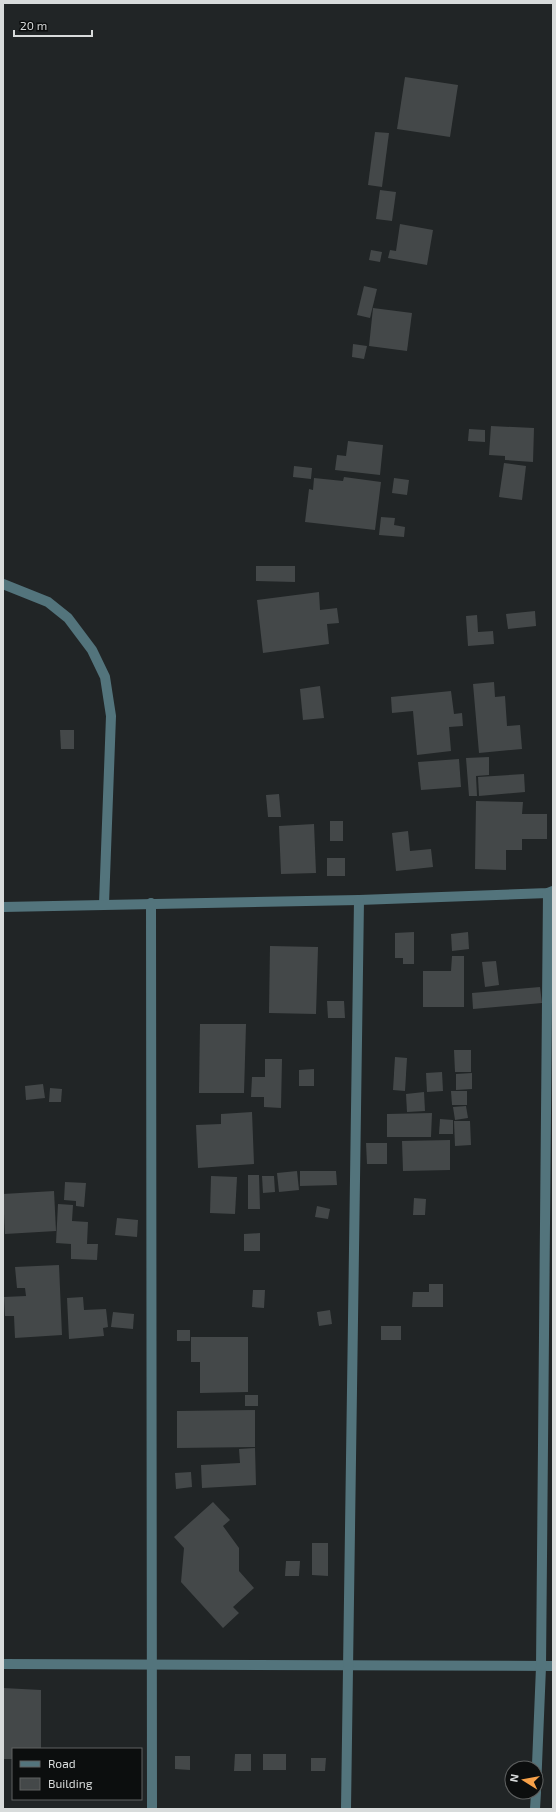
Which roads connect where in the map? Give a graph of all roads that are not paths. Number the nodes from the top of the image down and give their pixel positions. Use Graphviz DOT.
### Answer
graph roads {
  1 [pos="3,584"];
  2 [pos="551,892"];
  3 [pos="359,900"];
  4 [pos="151,903"];
  5 [pos="104,904"];
  6 [pos="3,907"];
  7 [pos="3,1664"];
  8 [pos="152,1665"];
  9 [pos="348,1665"];
  10 [pos="553,1666"];
  11 [pos="540,1667"];
  12 [pos="537,1760"];
  13 [pos="152,1809"];
  14 [pos="346,1809"];
  1 -- 5 [label="street"];
  2 -- 3 [label="street"];
  2 -- 11 [label="street"];
  3 -- 4 [label="street"];
  3 -- 9 [label="street"];
  4 -- 5 [label="street"];
  4 -- 8 [label="street"];
  5 -- 6 [label="street"];
  7 -- 8 [label="street"];
  8 -- 9 [label="street"];
  8 -- 13 [label="street"];
  9 -- 11 [label="street"];
  9 -- 14 [label="street"];
  10 -- 11 [label="street"];
  11 -- 12 [label="street"];
}
